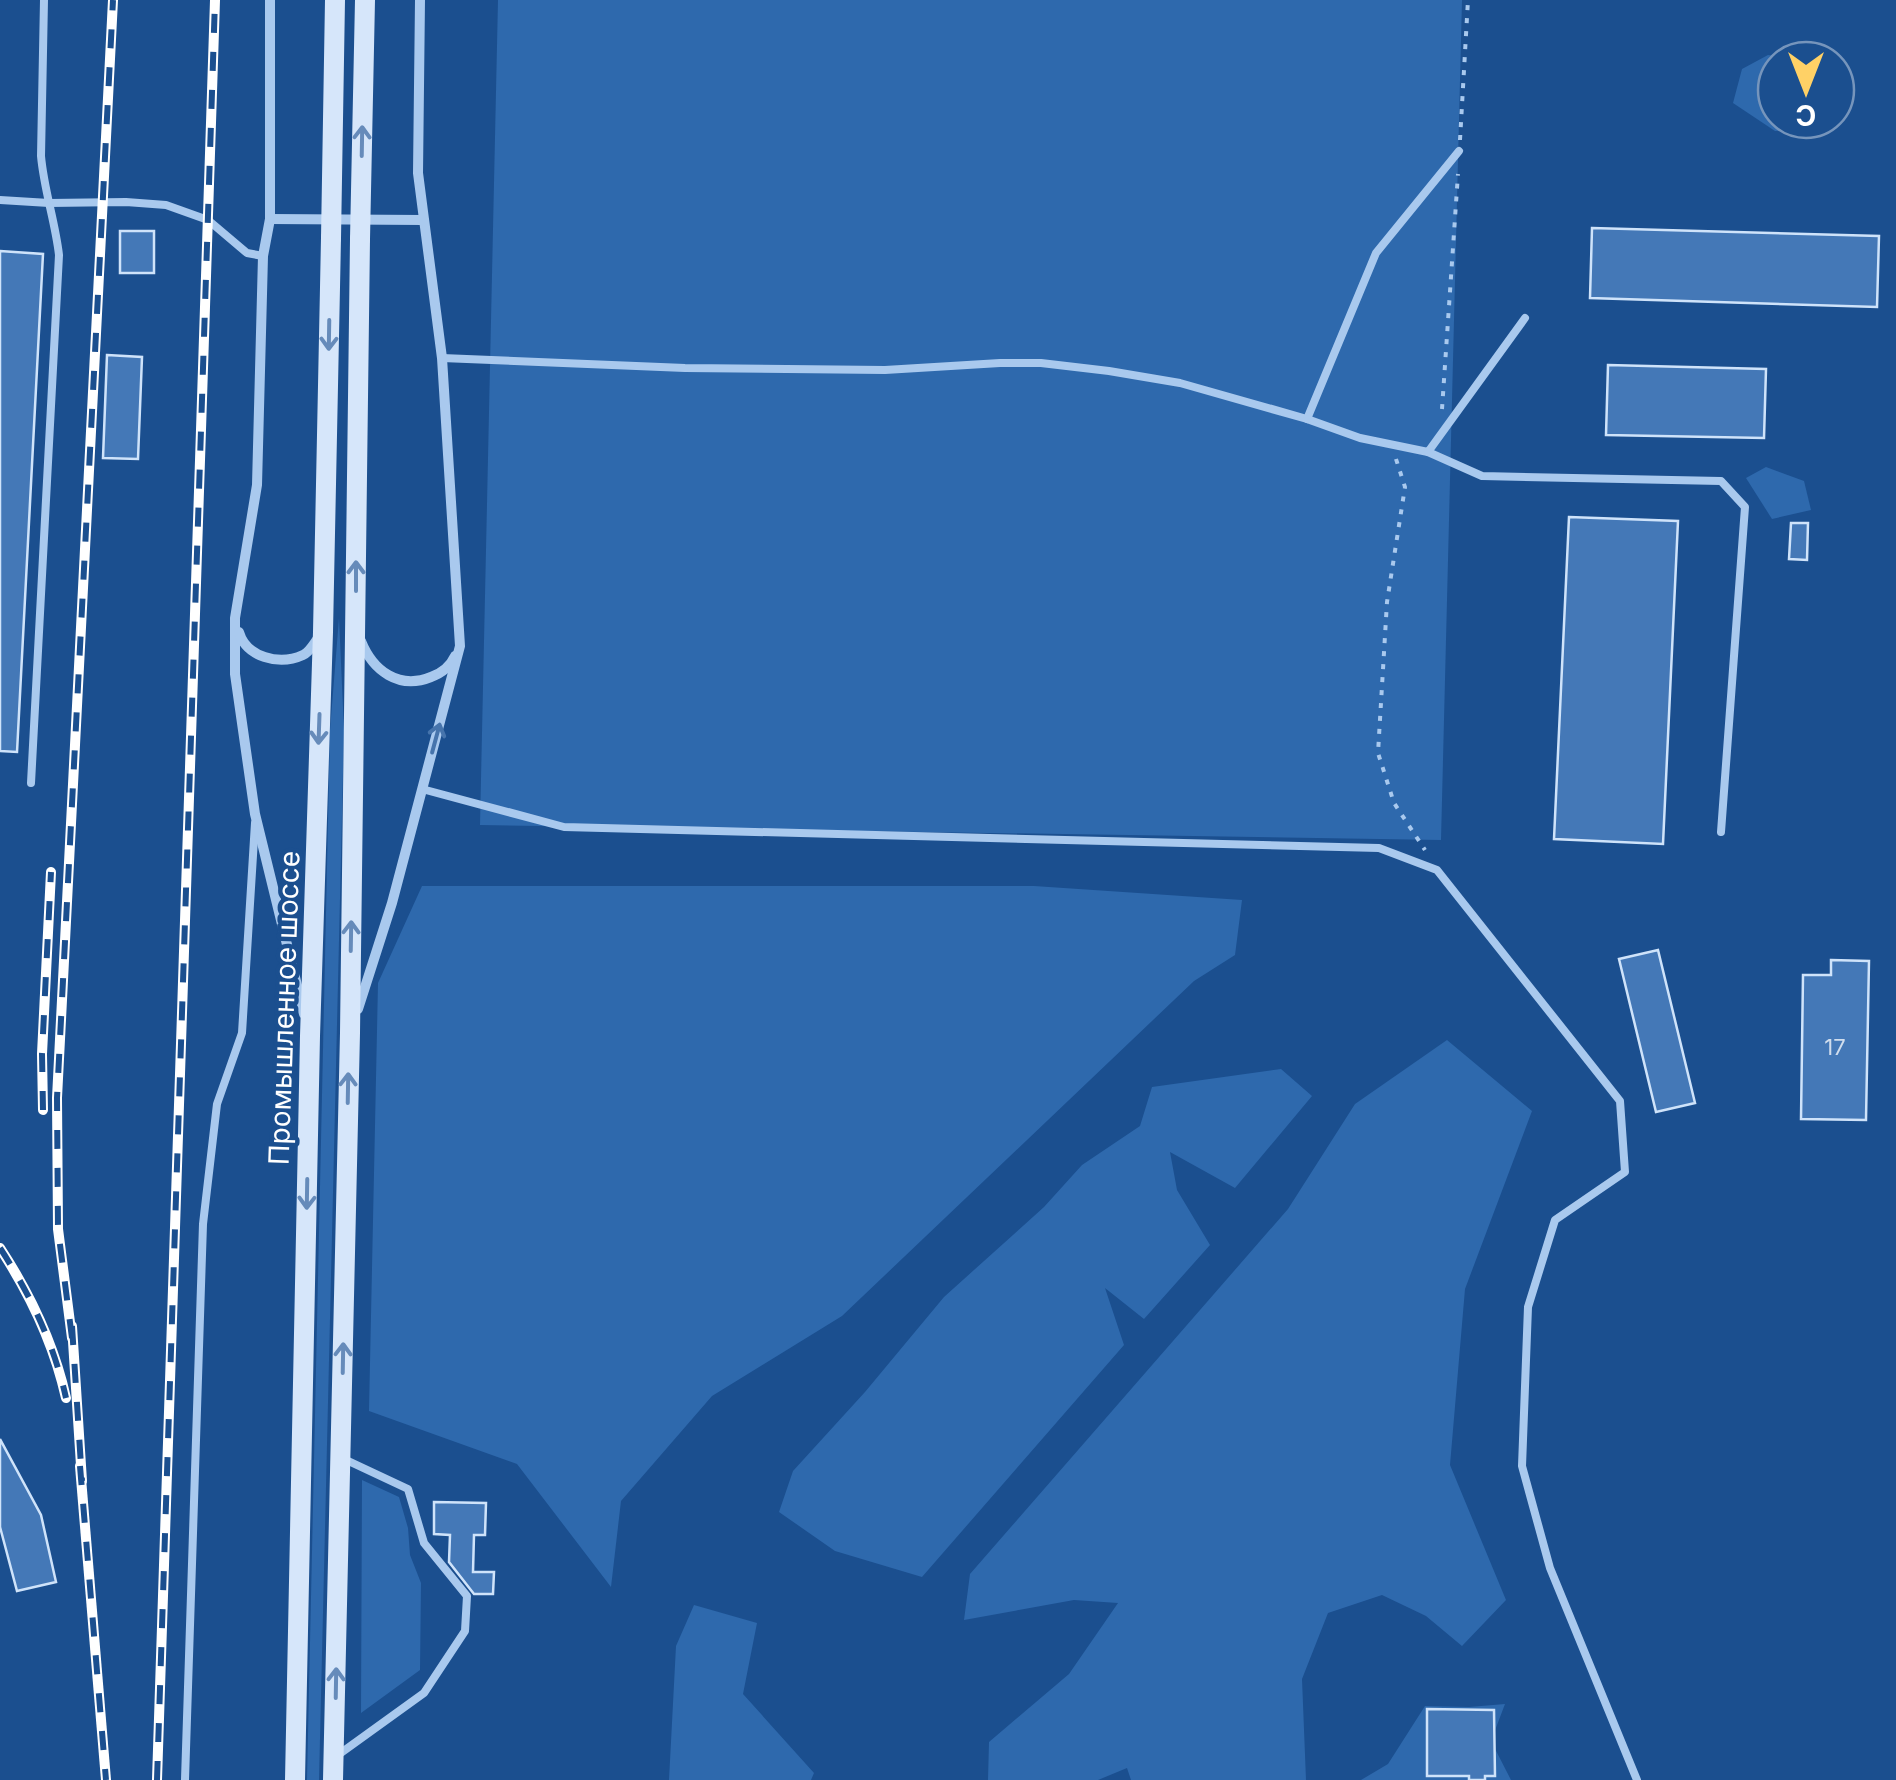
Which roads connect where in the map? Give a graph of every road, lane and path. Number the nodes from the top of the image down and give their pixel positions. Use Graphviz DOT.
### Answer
graph roads {
  1 [pos="44,0"];
  2 [pos="270,0"];
  3 [pos="335,0"];
  4 [pos="365,0"];
  5 [pos="420,0"];
  6 [pos="1468,0"];
  7 [pos="1460,151"];
  8 [pos="0,200"];
  9 [pos="49,203"];
  10 [pos="270,219"];
  11 [pos="423,220"];
  12 [pos="263,256"];
  13 [pos="1525,318"];
  14 [pos="442,358"];
  15 [pos="1307,419"];
  16 [pos="1440,436"];
  17 [pos="1391,446"];
  18 [pos="1428,452"];
  19 [pos="235,618"];
  20 [pos="356,630"];
  21 [pos="322,632"];
  22 [pos="460,646"];
  23 [pos="31,783"];
  24 [pos="422,788"];
  25 [pos="256,814"];
  26 [pos="1721,832"];
  27 [pos="1437,870"];
  28 [pos="350,1033"];
  29 [pos="310,1036"];
  30 [pos="340,1457"];
  31 [pos="334,1758"];
  32 [pos="186,1780"];
  33 [pos="295,1780"];
  34 [pos="334,1780"];
  35 [pos="1637,1780"];
  1 -- 9 [label="lane"];
  2 -- 10 [label="street"];
  3 -- 21 [label="main road, Промышленное шоссе, one-way, bridge"];
  20 -- 4 [label="main road, one-way, bridge"];
  5 -- 11 [label="street"];
  6 -- 7 [label="path"];
  7 -- 15 [label="lane"];
  7 -- 16 [label="path"];
  8 -- 9 [label="lane"];
  9 -- 12 [label="lane"];
  9 -- 23 [label="lane"];
  10 -- 11 [label="street"];
  10 -- 12 [label="street"];
  11 -- 14 [label="street"];
  12 -- 19 [label="street"];
  13 -- 16 [label="lane"];
  14 -- 15 [label="lane"];
  14 -- 22 [label="street"];
  15 -- 17 [label="lane"];
  16 -- 18 [label="lane"];
  17 -- 18 [label="lane"];
  17 -- 27 [label="path"];
  18 -- 26 [label="lane"];
  19 -- 21 [label="street"];
  19 -- 25 [label="street"];
  20 -- 22 [label="street"];
  28 -- 20 [label="main road, one-way"];
  21 -- 29 [label="main road, Промышленное шоссе, one-way"];
  24 -- 22 [label="street, one-way"];
  24 -- 27 [label="lane"];
  24 -- 28 [label="street"];
  25 -- 29 [label="street"];
  25 -- 32 [label="lane"];
  27 -- 35 [label="lane"];
  30 -- 28 [label="main road, one-way"];
  29 -- 33 [label="main road, Промышленное шоссе, one-way"];
  31 -- 30 [label="main road, one-way"];
  30 -- 31 [label="lane"];
  31 -- 34 [label="main road"];
}
